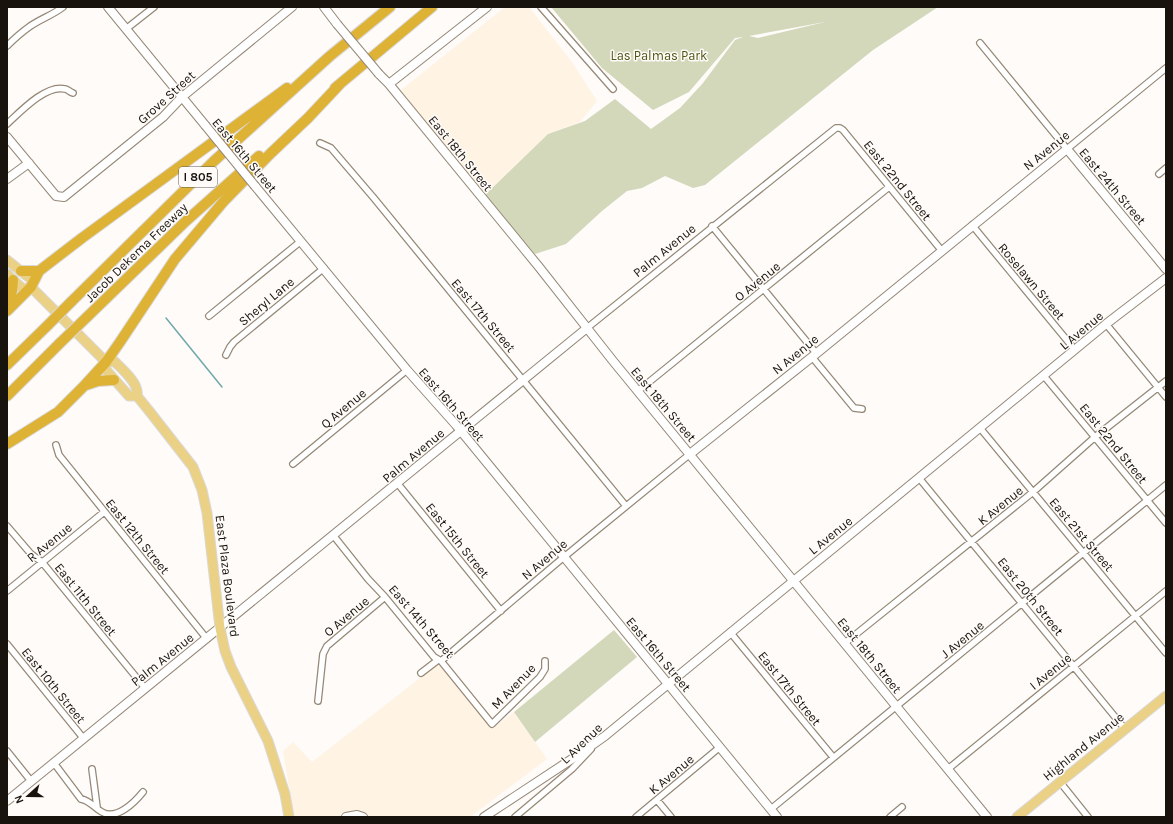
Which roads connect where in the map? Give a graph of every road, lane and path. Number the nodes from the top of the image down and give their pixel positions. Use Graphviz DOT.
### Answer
graph roads {
  1 [pos="63,7"];
  2 [pos="108,7"];
  3 [pos="154,7"];
  4 [pos="292,7"];
  5 [pos="324,7"];
  6 [pos="390,7"];
  7 [pos="432,7"];
  8 [pos="487,7"];
  9 [pos="540,7"];
  10 [pos="126,29"];
  11 [pos="980,43"];
  12 [pos="7,46"];
  13 [pos="330,56"];
  14 [pos="1166,68"];
  15 [pos="340,84"];
  16 [pos="389,84"];
  17 [pos="613,88"];
  18 [pos="73,93"];
  19 [pos="182,97"];
  20 [pos="7,124"];
  21 [pos="836,128"];
  22 [pos="7,137"];
  23 [pos="320,143"];
  24 [pos="1067,149"];
  25 [pos="29,163"];
  26 [pos="1166,168"];
  27 [pos="1158,174"];
  28 [pos="7,179"];
  29 [pos="890,188"];
  30 [pos="972,225"];
  31 [pos="712,226"];
  32 [pos="301,241"];
  33 [pos="942,250"];
  34 [pos="7,260"];
  35 [pos="324,268"];
  36 [pos="1166,270"];
  37 [pos="21,271"];
  38 [pos="39,271"];
  39 [pos="10,277"];
  40 [pos="1166,278"];
  41 [pos="31,287"];
  42 [pos="764,289"];
  43 [pos="7,310"];
  44 [pos="209,316"];
  45 [pos="1106,324"];
  46 [pos="587,328"];
  47 [pos="1075,350"];
  48 [pos="226,355"];
  49 [pos="814,355"];
  50 [pos="106,362"];
  51 [pos="7,365"];
  52 [pos="407,370"];
  53 [pos="1044,376"];
  54 [pos="114,380"];
  55 [pos="523,380"];
  56 [pos="1166,381"];
  57 [pos="84,386"];
  58 [pos="1158,387"];
  59 [pos="638,391"];
  60 [pos="7,396"];
  61 [pos="137,396"];
  62 [pos="1166,397"];
  63 [pos="862,409"];
  64 [pos="980,428"];
  65 [pos="460,431"];
  66 [pos="1095,437"];
  67 [pos="7,444"];
  68 [pos="56,445"];
  69 [pos="690,454"];
  70 [pos="293,464"];
  71 [pos="919,478"];
  72 [pos="398,484"];
  73 [pos="1166,485"];
  74 [pos="1033,492"];
  75 [pos="1147,500"];
  76 [pos="626,506"];
  77 [pos="104,512"];
  78 [pos="1166,523"];
  79 [pos="7,526"];
  80 [pos="333,535"];
  81 [pos="972,542"];
  82 [pos="1084,553"];
  83 [pos="564,557"];
  84 [pos="42,562"];
  85 [pos="793,581"];
  86 [pos="1166,590"];
  87 [pos="7,591"];
  88 [pos="385,597"];
  89 [pos="1022,604"];
  90 [pos="501,611"];
  91 [pos="1136,617"];
  92 [pos="220,628"];
  93 [pos="730,632"];
  94 [pos="207,639"];
  95 [pos="845,643"];
  96 [pos="7,644"];
  97 [pos="1166,653"];
  98 [pos="440,661"];
  99 [pos="545,661"];
  100 [pos="1074,666"];
  101 [pos="422,673"];
  102 [pos="668,683"];
  103 [pos="145,688"];
  104 [pos="1166,696"];
  105 [pos="318,700"];
  106 [pos="896,707"];
  107 [pos="492,724"];
  108 [pos="1125,729"];
  109 [pos="605,736"];
  110 [pos="84,739"];
  111 [pos="720,747"];
  112 [pos="7,751"];
  113 [pos="833,758"];
  114 [pos="54,763"];
  115 [pos="92,769"];
  116 [pos="948,769"];
  117 [pos="31,781"];
  118 [pos="1060,782"];
  119 [pos="143,792"];
  120 [pos="657,800"];
  121 [pos="7,801"];
  122 [pos="97,807"];
  123 [pos="902,807"];
  124 [pos="771,809"];
  125 [pos="289,817"];
  126 [pos="346,817"];
  127 [pos="363,817"];
  128 [pos="484,817"];
  129 [pos="515,817"];
  130 [pos="636,817"];
  131 [pos="671,817"];
  132 [pos="777,817"];
  133 [pos="890,817"];
  134 [pos="987,817"];
  135 [pos="1018,817"];
  136 [pos="1088,817"];
  1 -- 12 [label="street"];
  2 -- 10 [label="street, East 16th Street"];
  3 -- 10 [label="street"];
  4 -- 19 [label="street, Grove Street"];
  5 -- 16 [label="street, East 18th Street, bridge"];
  6 -- 13 [label="highway, Jacob Dekema Freeway / I 805"];
  7 -- 15 [label="highway, Jacob Dekema Freeway / I 805"];
  8 -- 16 [label="street"];
  9 -- 17 [label="street"];
  10 -- 19 [label="street, East 16th Street"];
  11 -- 24 [label="street, East 24th Street"];
  13 -- 38 [label="highway"];
  13 -- 51 [label="highway, Jacob Dekema Freeway / I 805, bridge"];
  14 -- 24 [label="street, N Avenue"];
  15 -- 50 [label="highway"];
  15 -- 60 [label="highway, Jacob Dekema Freeway / I 805, bridge"];
  16 -- 46 [label="street, East 18th Street"];
  18 -- 20 [label="street"];
  19 -- 25 [label="street, Grove Street"];
  19 -- 32 [label="street, East 16th Street, bridge"];
  21 -- 29 [label="street, East 22nd Street"];
  21 -- 31 [label="street, Palm Avenue"];
  22 -- 25 [label="street"];
  23 -- 55 [label="street, East 17th Street"];
  24 -- 30 [label="street, N Avenue"];
  24 -- 36 [label="street, East 24th Street"];
  25 -- 28 [label="street"];
  26 -- 27 [label="street"];
  29 -- 33 [label="street, East 22nd Street"];
  29 -- 42 [label="street, O Avenue"];
  30 -- 33 [label="street, N Avenue"];
  30 -- 47 [label="street, Roselawn Street"];
  31 -- 42 [label="street"];
  31 -- 46 [label="street, Palm Avenue"];
  32 -- 35 [label="street, East 16th Street"];
  32 -- 44 [label="street"];
  33 -- 49 [label="street, N Avenue"];
  34 -- 37 [label="main road, East Plaza Boulevard"];
  35 -- 48 [label="street, Sheryl Lane"];
  35 -- 52 [label="street, East 16th Street"];
  37 -- 38 [label="highway"];
  37 -- 41 [label="main road, East Plaza Boulevard"];
  38 -- 41 [label="highway"];
  39 -- 41 [label="main road, East Plaza Boulevard"];
  39 -- 43 [label="highway"];
  40 -- 45 [label="street, L Avenue"];
  41 -- 43 [label="highway"];
  41 -- 50 [label="main road, East Plaza Boulevard"];
  42 -- 49 [label="street"];
  42 -- 59 [label="street, O Avenue"];
  45 -- 47 [label="street, L Avenue"];
  45 -- 58 [label="street"];
  46 -- 55 [label="street, Palm Avenue"];
  46 -- 59 [label="street, East 18th Street"];
  47 -- 53 [label="street, L Avenue"];
  49 -- 63 [label="street"];
  49 -- 69 [label="street, N Avenue"];
  50 -- 54 [label="main road, East Plaza Boulevard"];
  50 -- 57 [label="highway"];
  50 -- 61 [label="main road, East Plaza Boulevard"];
  52 -- 65 [label="street, East 16th Street"];
  52 -- 70 [label="street, Q Avenue"];
  53 -- 64 [label="street, L Avenue"];
  53 -- 66 [label="street, East 22nd Street"];
  54 -- 57 [label="highway"];
  54 -- 61 [label="main road, East Plaza Boulevard"];
  55 -- 65 [label="street, Palm Avenue"];
  55 -- 76 [label="street, East 17th Street"];
  56 -- 58 [label="street, K Avenue"];
  57 -- 67 [label="highway"];
  58 -- 62 [label="street"];
  58 -- 66 [label="street, K Avenue"];
  59 -- 69 [label="street, East 18th Street"];
  61 -- 92 [label="main road, East Plaza Boulevard"];
  64 -- 71 [label="street, L Avenue"];
  64 -- 74 [label="street, East 21st Street"];
  65 -- 72 [label="street, Palm Avenue"];
  65 -- 83 [label="street, East 16th Street"];
  66 -- 74 [label="street, K Avenue"];
  66 -- 75 [label="street, East 22nd Street"];
  68 -- 77 [label="street, East 12th Street"];
  69 -- 76 [label="street, N Avenue"];
  69 -- 85 [label="street, East 18th Street"];
  71 -- 81 [label="street, East 20th Street"];
  71 -- 85 [label="street, L Avenue"];
  72 -- 80 [label="street, Palm Avenue"];
  72 -- 90 [label="street, East 15th Street"];
  73 -- 75 [label="street, J Avenue"];
  74 -- 81 [label="street, K Avenue"];
  74 -- 82 [label="street, East 21st Street"];
  75 -- 78 [label="street, East 22nd Street"];
  75 -- 82 [label="street, J Avenue"];
  76 -- 83 [label="street, N Avenue"];
  77 -- 84 [label="street, R Avenue"];
  77 -- 94 [label="street, East 12th Street"];
  79 -- 84 [label="street, East 11th Street"];
  80 -- 88 [label="street, East 14th Street"];
  80 -- 92 [label="street, Palm Avenue"];
  81 -- 89 [label="street, East 20th Street"];
  81 -- 95 [label="street, K Avenue"];
  82 -- 89 [label="street, J Avenue"];
  82 -- 91 [label="street, East 21st Street"];
  83 -- 90 [label="street, N Avenue"];
  83 -- 102 [label="street, East 16th Street"];
  84 -- 87 [label="street, R Avenue"];
  84 -- 103 [label="street, East 11th Street"];
  85 -- 93 [label="street, L Avenue"];
  85 -- 95 [label="street, East 18th Street"];
  86 -- 91 [label="street, I Avenue"];
  88 -- 98 [label="street, East 14th Street"];
  88 -- 105 [label="street, O Avenue"];
  89 -- 100 [label="street, East 20th Street"];
  89 -- 106 [label="street, J Avenue"];
  90 -- 98 [label="street, N Avenue"];
  91 -- 97 [label="street, East 21st Street"];
  91 -- 100 [label="street, I Avenue"];
  92 -- 94 [label="street, Palm Avenue"];
  92 -- 125 [label="main road, East Plaza Boulevard"];
  93 -- 102 [label="street, L Avenue"];
  93 -- 113 [label="street, East 17th Street"];
  94 -- 103 [label="street, Palm Avenue"];
  95 -- 106 [label="street, East 18th Street"];
  96 -- 110 [label="street, East 10th Street"];
  98 -- 101 [label="street, N Avenue"];
  98 -- 107 [label="street, East 14th Street"];
  99 -- 107 [label="street, M Avenue"];
  100 -- 108 [label="street, East 20th Street"];
  100 -- 116 [label="street, I Avenue"];
  102 -- 109 [label="street, L Avenue"];
  102 -- 111 [label="street, East 16th Street"];
  103 -- 110 [label="street, Palm Avenue"];
  104 -- 108 [label="main road, Highland Avenue"];
  106 -- 113 [label="street, J Avenue"];
  106 -- 116 [label="street, East 18th Street"];
  108 -- 118 [label="main road, Highland Avenue"];
  109 -- 128 [label="street"];
  109 -- 129 [label="street, L Avenue"];
  110 -- 114 [label="street, Palm Avenue"];
  111 -- 120 [label="street, K Avenue"];
  111 -- 124 [label="street, East 16th Street"];
  112 -- 117 [label="street"];
  113 -- 124 [label="street, J Avenue"];
  114 -- 117 [label="street, Palm Avenue"];
  114 -- 122 [label="street"];
  115 -- 122 [label="street"];
  116 -- 134 [label="street, East 18th Street"];
  117 -- 121 [label="street, Palm Avenue"];
  118 -- 135 [label="main road, Highland Avenue"];
  118 -- 136 [label="street"];
  119 -- 122 [label="street"];
  120 -- 130 [label="street, K Avenue"];
  120 -- 131 [label="street"];
  123 -- 133 [label="street"];
  124 -- 132 [label="street, East 16th Street"];
  126 -- 127 [label="street"];
}
